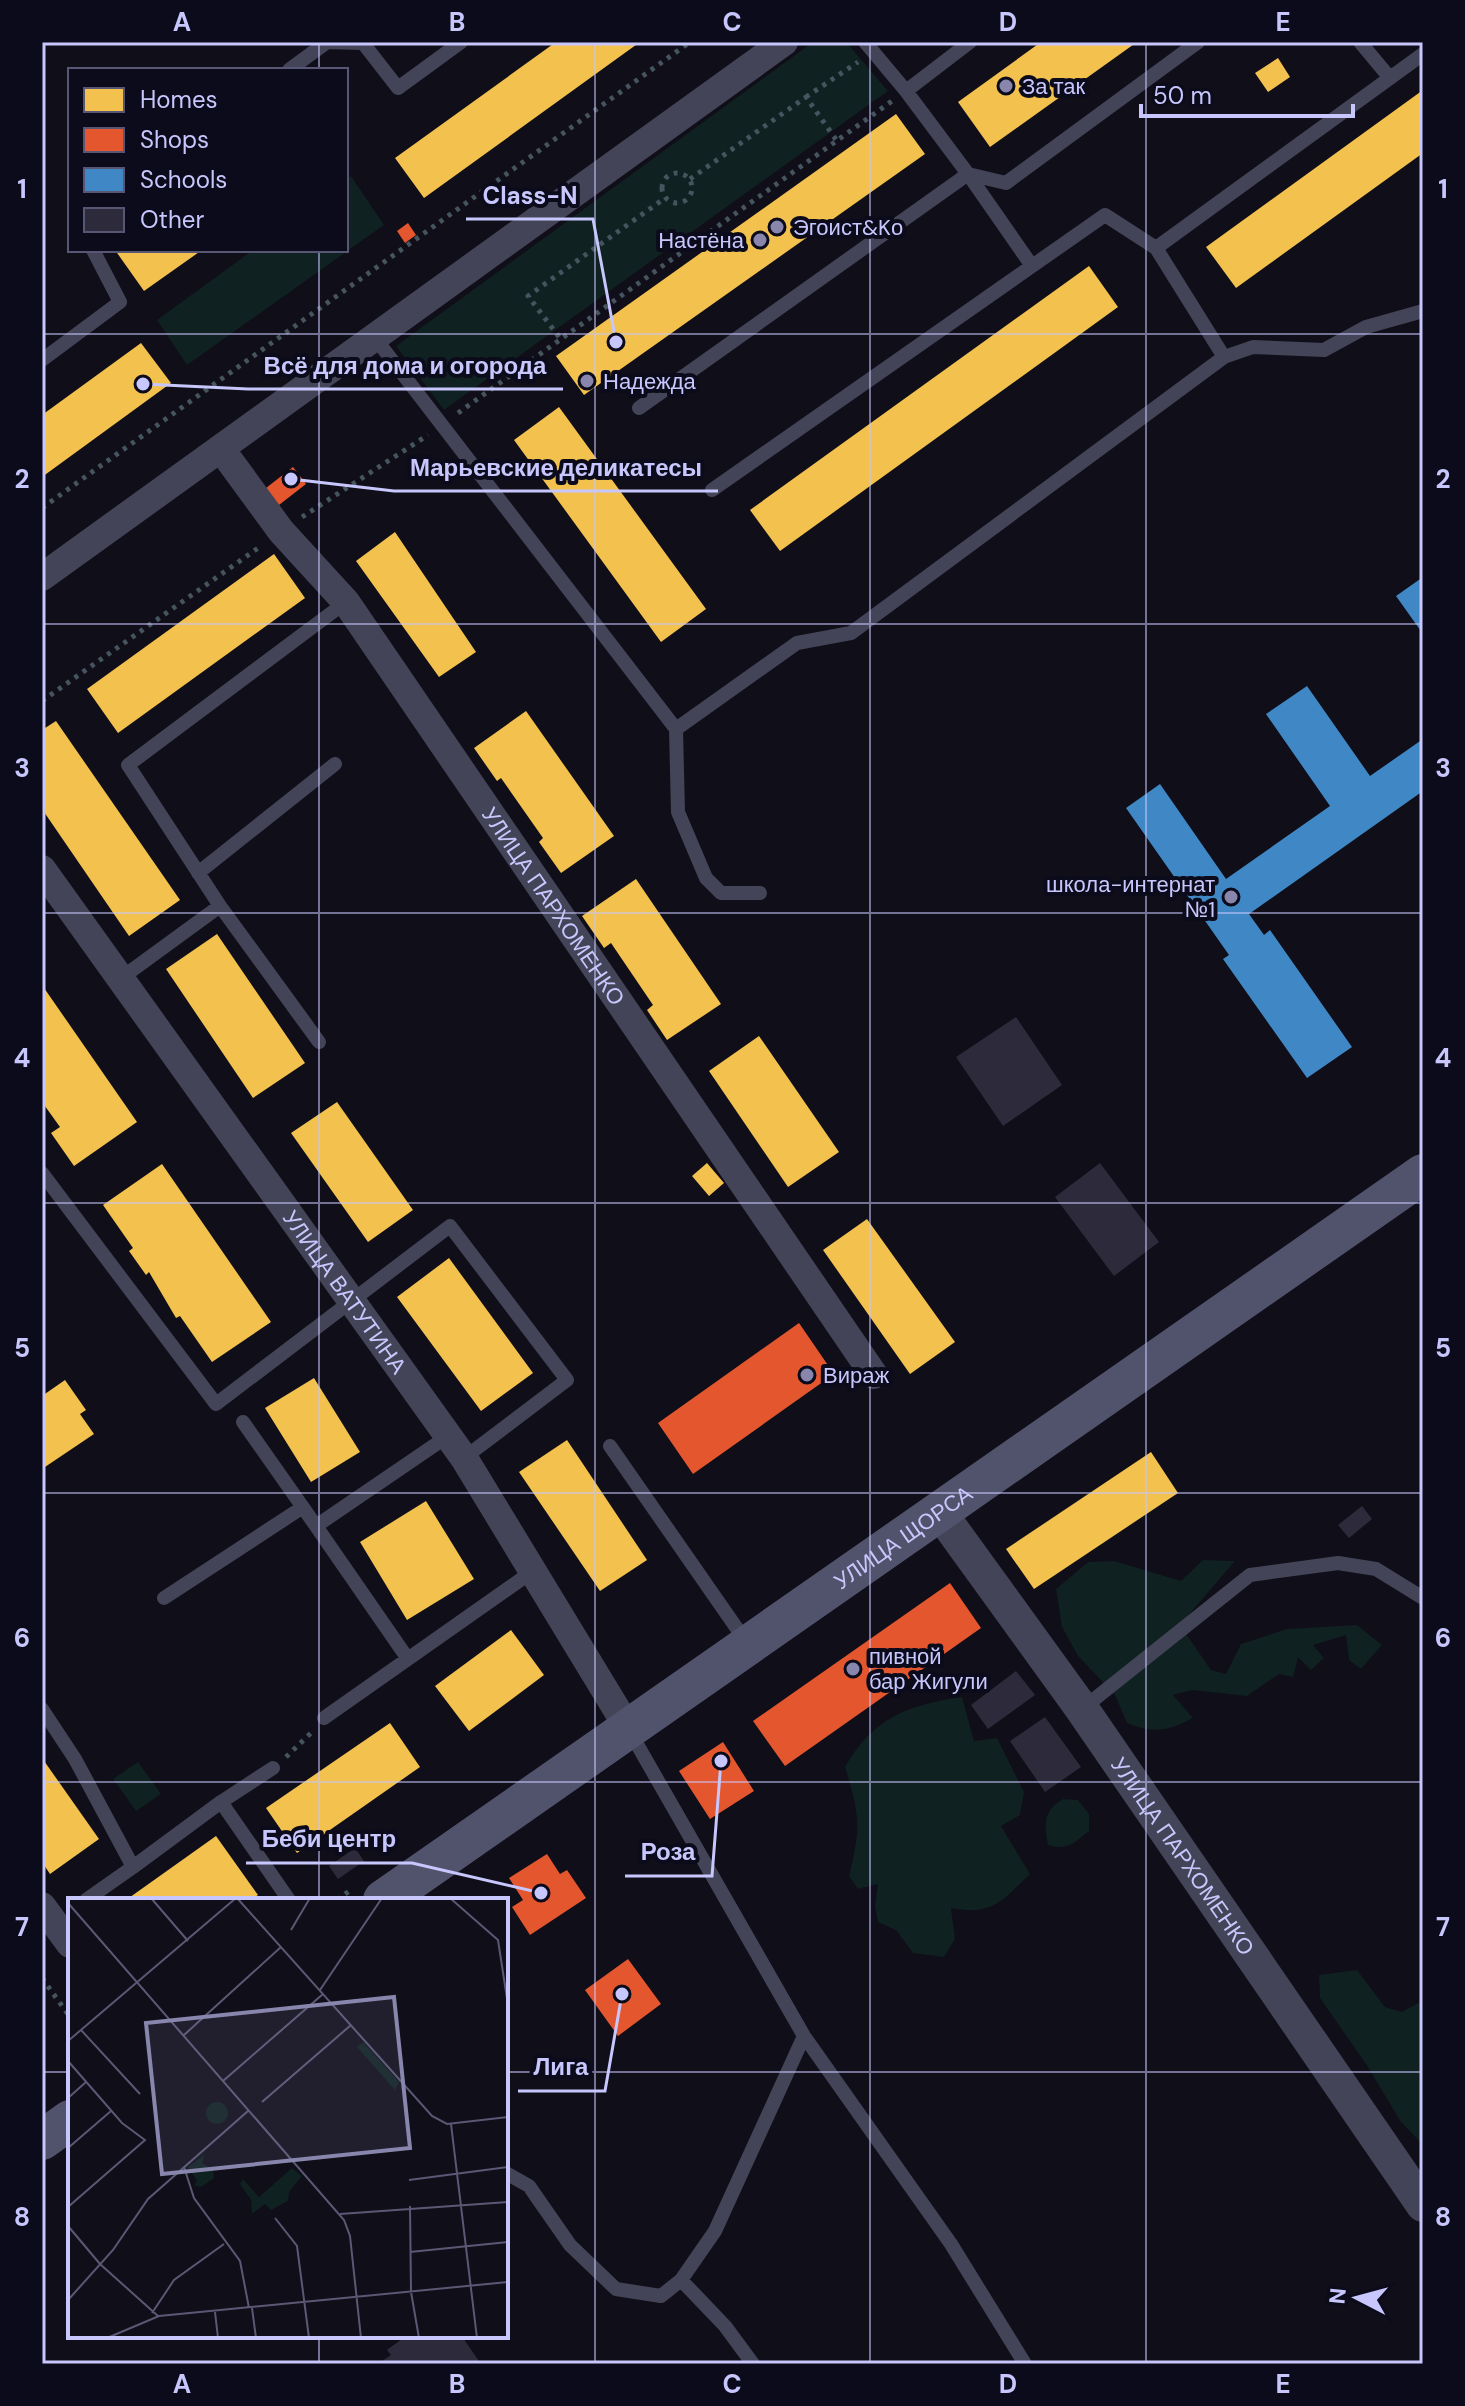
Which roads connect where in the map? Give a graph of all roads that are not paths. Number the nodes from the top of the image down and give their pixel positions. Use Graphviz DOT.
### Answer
graph roads {
  1 [pos="461,42"];
  2 [pos="784,42"];
  3 [pos="970,42"];
  4 [pos="1198,42"];
  5 [pos="1360,42"];
  6 [pos="870,47"];
  7 [pos="1423,54"];
  8 [pos="292,68"];
  9 [pos="1390,78"];
  10 [pos="906,91"];
  11 [pos="968,174"];
  12 [pos="1156,248"];
  13 [pos="94,252"];
  14 [pos="1032,266"];
  15 [pos="1423,311"];
  16 [pos="375,338"];
  17 [pos="1224,357"];
  18 [pos="42,360"];
  19 [pos="639,408"];
  20 [pos="221,449"];
  21 [pos="712,490"];
  22 [pos="42,577"];
  23 [pos="346,602"];
  24 [pos="676,729"];
  25 [pos="335,764"];
  26 [pos="198,873"];
  27 [pos="45,878"];
  28 [pos="760,893"];
  29 [pos="220,906"];
  30 [pos="120,979"];
  31 [pos="319,1042"];
  32 [pos="42,1173"];
  33 [pos="1423,1174"];
  34 [pos="352,1301"];
  35 [pos="874,1375"];
  36 [pos="243,1422"];
  37 [pos="610,1446"];
  38 [pos="456,1447"];
  39 [pos="303,1507"];
  40 [pos="938,1510"];
  41 [pos="316,1526"];
  42 [pos="533,1571"];
  43 [pos="164,1598"];
  44 [pos="1423,1598"];
  45 [pos="748,1643"];
  46 [pos="408,1659"];
  47 [pos="42,1709"];
  48 [pos="1082,1709"];
  49 [pos="324,1718"];
  50 [pos="628,1728"];
  51 [pos="273,1768"];
  52 [pos="221,1802"];
  53 [pos="133,1867"];
  54 [pos="89,1898"];
  55 [pos="288,1898"];
  56 [pos="386,1898"];
  57 [pos="804,2036"];
  58 [pos="508,2174"];
  59 [pos="1420,2195"];
  60 [pos="681,2280"];
  61 [pos="753,2364"];
  62 [pos="1025,2364"];
  1 -- 8 [label="lane"];
  2 -- 16 [label="street"];
  3 -- 10 [label="lane"];
  4 -- 11 [label="lane"];
  5 -- 9 [label="lane"];
  6 -- 10 [label="lane"];
  7 -- 9 [label="lane"];
  9 -- 12 [label="lane"];
  10 -- 11 [label="lane"];
  11 -- 14 [label="lane"];
  11 -- 19 [label="lane"];
  12 -- 14 [label="lane"];
  12 -- 17 [label="lane"];
  13 -- 18 [label="lane"];
  14 -- 21 [label="lane"];
  15 -- 17 [label="lane"];
  16 -- 20 [label="street"];
  16 -- 24 [label="lane"];
  17 -- 24 [label="lane"];
  20 -- 22 [label="street"];
  20 -- 23 [label="street, УЛИЦА ПАРХОМЕНКО"];
  23 -- 26 [label="lane"];
  23 -- 35 [label="street, УЛИЦА ПАРХОМЕНКО"];
  24 -- 28 [label="lane"];
  25 -- 26 [label="lane"];
  26 -- 29 [label="lane"];
  27 -- 30 [label="street, УЛИЦА ВАТУТИНА"];
  29 -- 30 [label="lane"];
  29 -- 31 [label="lane"];
  30 -- 34 [label="street, УЛИЦА ВАТУТИНА"];
  32 -- 34 [label="lane"];
  33 -- 40 [label="main road, УЛИЦА ЩОРСА"];
  34 -- 38 [label="street, УЛИЦА ВАТУТИНА"];
  34 -- 38 [label="lane"];
  36 -- 39 [label="lane"];
  37 -- 45 [label="lane"];
  38 -- 41 [label="lane"];
  38 -- 42 [label="street, УЛИЦА ВАТУТИНА"];
  39 -- 41 [label="lane"];
  39 -- 43 [label="lane"];
  40 -- 45 [label="main road, УЛИЦА ЩОРСА"];
  40 -- 48 [label="street, УЛИЦА ПАРХОМЕНКО"];
  41 -- 46 [label="lane"];
  42 -- 46 [label="lane"];
  42 -- 50 [label="street, УЛИЦА ВАТУТИНА"];
  44 -- 48 [label="lane"];
  45 -- 50 [label="main road, УЛИЦА ЩОРСА"];
  46 -- 49 [label="lane"];
  47 -- 53 [label="lane"];
  48 -- 59 [label="street, УЛИЦА ПАРХОМЕНКО"];
  50 -- 56 [label="main road, УЛИЦА ЩОРСА"];
  50 -- 57 [label="lane"];
  51 -- 52 [label="lane"];
  52 -- 53 [label="lane"];
  52 -- 55 [label="lane"];
  53 -- 54 [label="lane"];
  57 -- 60 [label="lane"];
  57 -- 62 [label="lane"];
  58 -- 60 [label="lane"];
  60 -- 61 [label="lane"];
}
